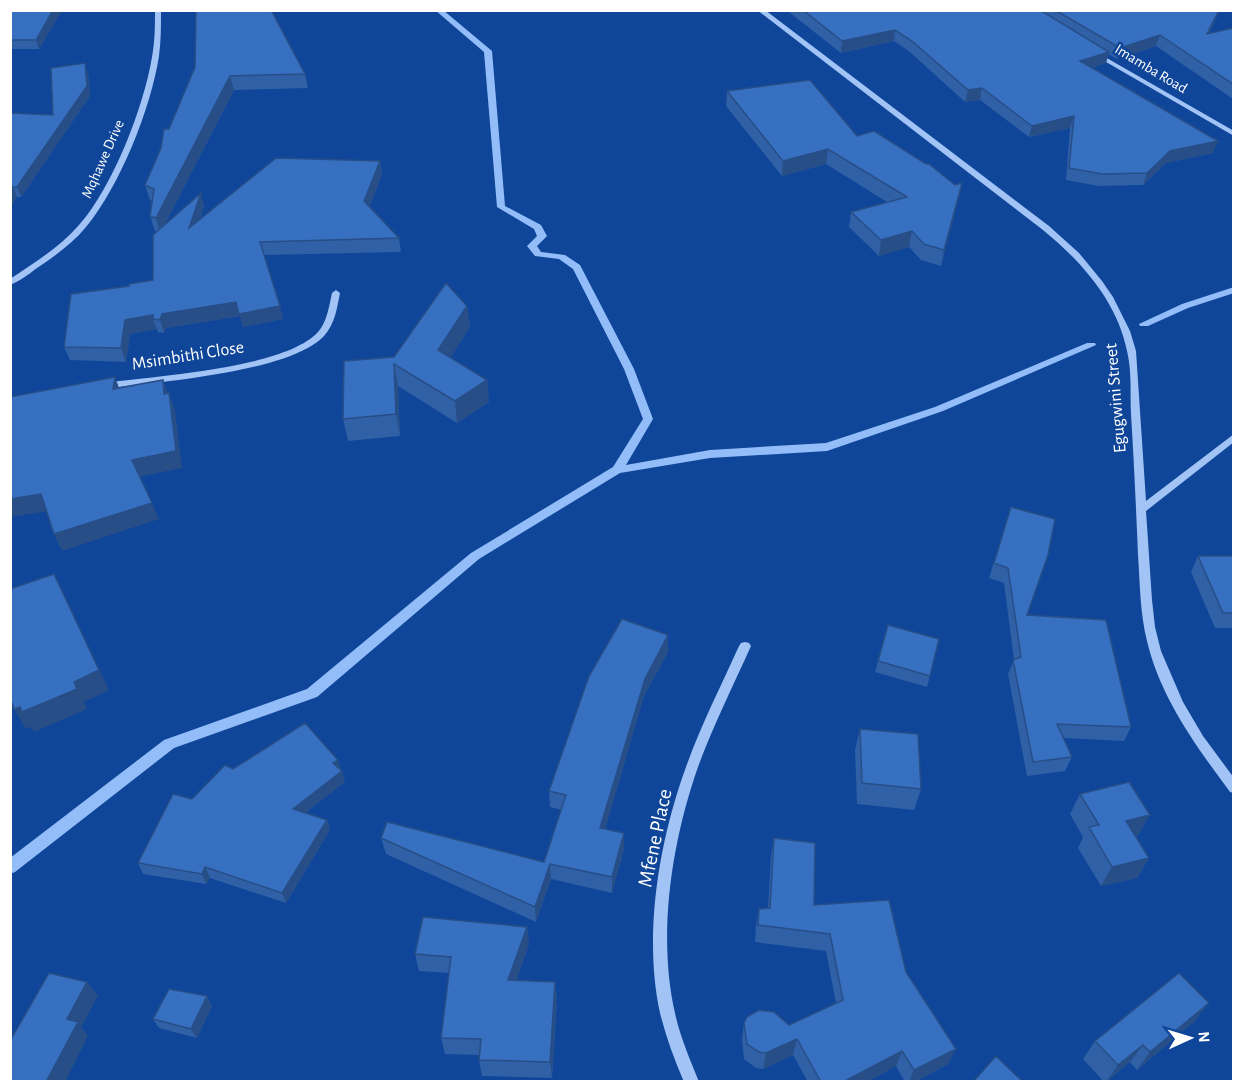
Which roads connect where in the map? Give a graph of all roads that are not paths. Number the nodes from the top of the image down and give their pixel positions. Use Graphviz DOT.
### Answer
graph roads {
  1 [pos="159,10"];
  2 [pos="760,10"];
  3 [pos="1092,52"];
  4 [pos="1233,134"];
  5 [pos="10,283"];
  6 [pos="336,293"];
  7 [pos="94,387"];
  8 [pos="1233,438"];
  9 [pos="1141,510"];
  10 [pos="745,646"];
  11 [pos="1233,788"];
  12 [pos="692,1082"];
  1 -- 5 [label="street, Mqhawe Drive"];
  2 -- 9 [label="street, Egugwini Street"];
  3 -- 4 [label="street, Imamba Road"];
  6 -- 7 [label="street, Msimbithi Close"];
  8 -- 9 [label="street"];
  9 -- 11 [label="street, Egugwini Street"];
  10 -- 12 [label="street, Mfene Place"];
}
